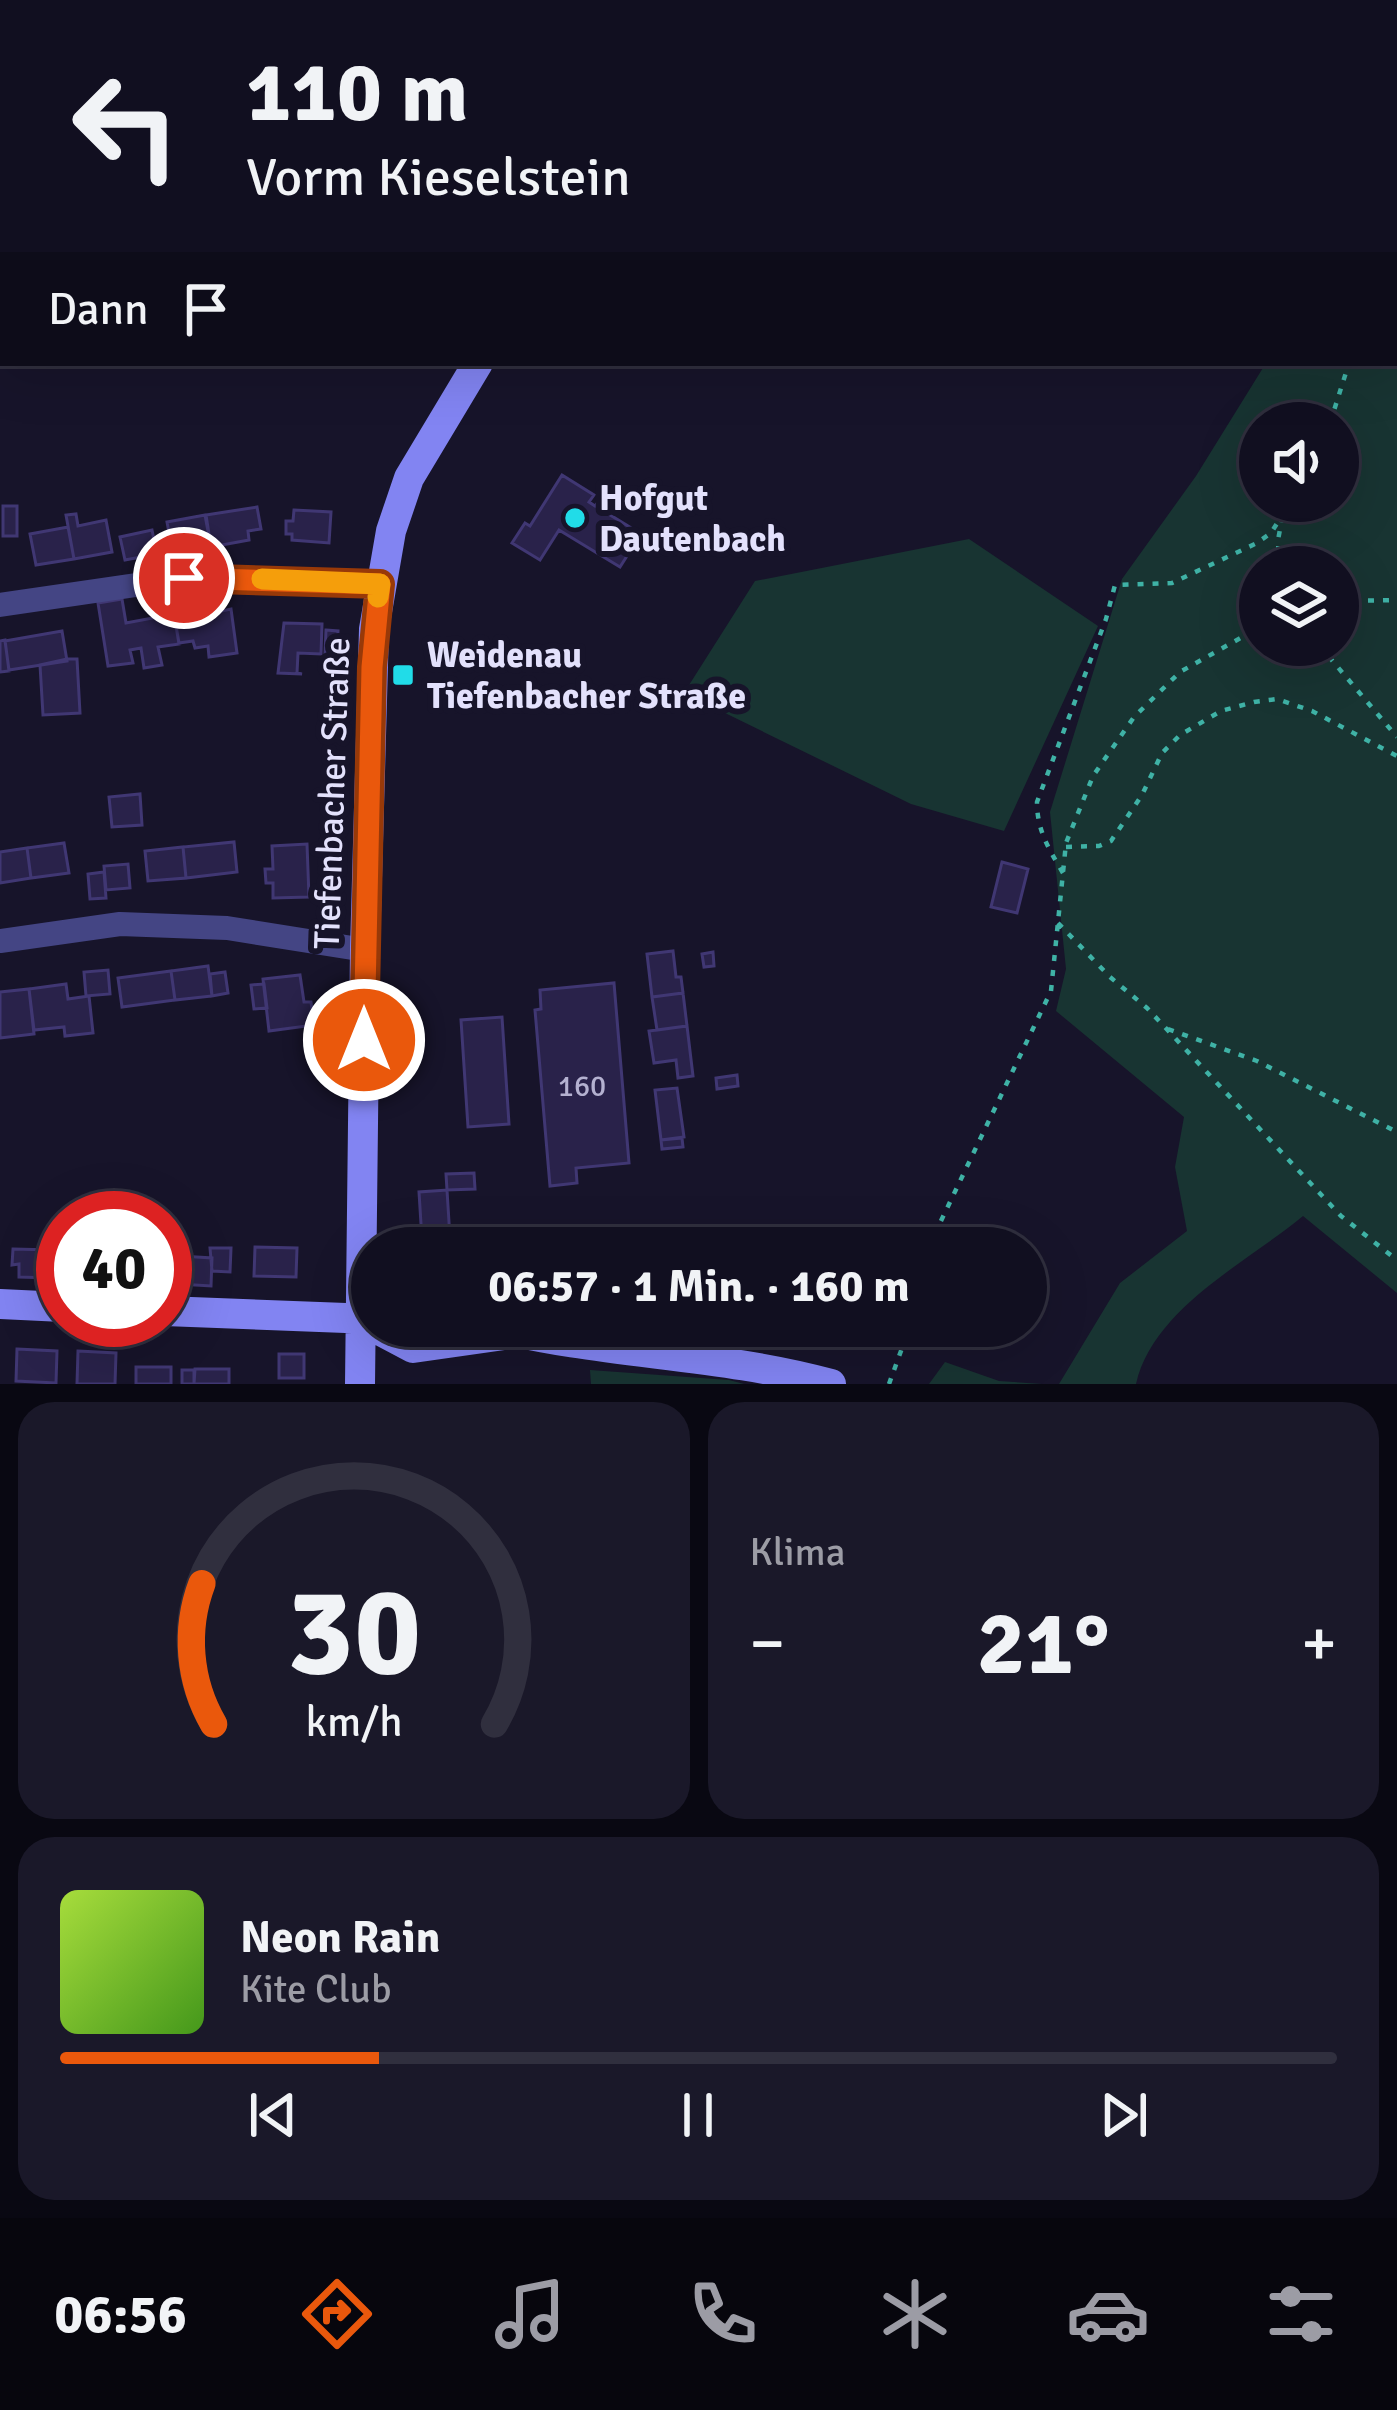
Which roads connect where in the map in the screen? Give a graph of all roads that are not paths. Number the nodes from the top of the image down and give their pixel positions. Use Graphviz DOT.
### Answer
graph roads {
  1 [pos="476,366"];
  2 [pos="380,584"];
  3 [pos="0,604"];
  4 [pos="0,940"];
  5 [pos="365,950"];
  6 [pos="366,1227"];
  7 [pos="0,1304"];
  8 [pos="36,1306"];
  9 [pos="192,1312"];
  10 [pos="351,1319"];
  11 [pos="364,1347"];
  12 [pos="627,1347"];
  13 [pos="361,1384"];
  14 [pos="831,1384"];
  1 -- 2 [label="street, Tiefenbacher Straße"];
  2 -- 3 [label="street"];
  2 -- 5 [label="street, Tiefenbacher Straße"];
  4 -- 5 [label="street"];
  5 -- 6 [label="street, Tiefenbacher Straße"];
  7 -- 8 [label="street"];
  9 -- 10 [label="street"];
  11 -- 13 [label="street, Tiefenbacher Straße"];
  12 -- 14 [label="street"];
}
